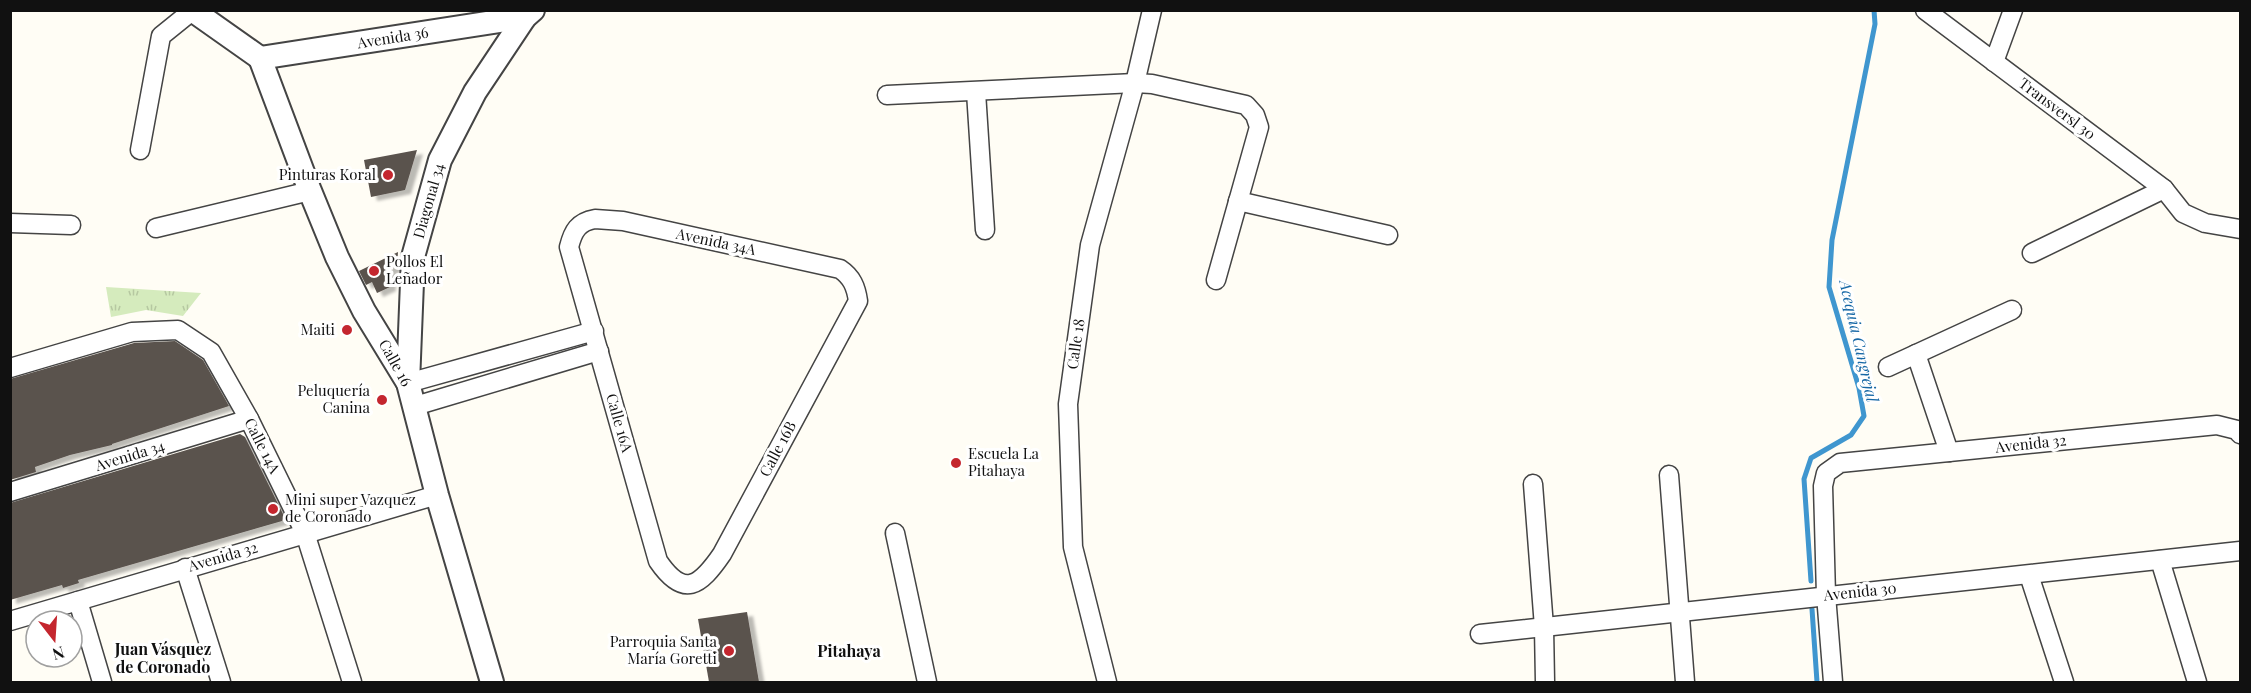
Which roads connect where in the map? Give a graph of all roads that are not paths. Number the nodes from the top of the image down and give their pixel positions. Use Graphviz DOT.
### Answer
graph roads {
  1 [pos="1152,10"];
  2 [pos="1925,10"];
  3 [pos="2013,10"];
  4 [pos="192,11"];
  5 [pos="529,14"];
  6 [pos="260,58"];
  7 [pos="1994,62"];
  8 [pos="1135,83"];
  9 [pos="976,92"];
  10 [pos="887,95"];
  11 [pos="140,150"];
  12 [pos="2164,189"];
  13 [pos="310,191"];
  14 [pos="1238,201"];
  15 [pos="10,223"];
  16 [pos="71,225"];
  17 [pos="156,228"];
  18 [pos="2241,229"];
  19 [pos="985,230"];
  20 [pos="1388,236"];
  21 [pos="569,248"];
  22 [pos="2032,253"];
  23 [pos="1216,280"];
  24 [pos="858,302"];
  25 [pos="2012,310"];
  26 [pos="594,332"];
  27 [pos="599,351"];
  28 [pos="1916,354"];
  29 [pos="1888,367"];
  30 [pos="10,368"];
  31 [pos="408,383"];
  32 [pos="415,406"];
  33 [pos="249,419"];
  34 [pos="2239,432"];
  35 [pos="1949,452"];
  36 [pos="1669,475"];
  37 [pos="1533,484"];
  38 [pos="10,492"];
  39 [pos="437,495"];
  40 [pos="305,533"];
  41 [pos="895,534"];
  42 [pos="2241,551"];
  43 [pos="2160,560"];
  44 [pos="185,568"];
  45 [pos="2029,576"];
  46 [pos="687,585"];
  47 [pos="1826,595"];
  48 [pos="78,601"];
  49 [pos="1679,612"];
  50 [pos="10,621"];
  51 [pos="1544,627"];
  52 [pos="1479,634"];
  53 [pos="102,682"];
  54 [pos="221,682"];
  55 [pos="352,682"];
  56 [pos="492,682"];
  57 [pos="927,682"];
  58 [pos="1107,682"];
  59 [pos="1545,682"];
  60 [pos="1685,682"];
  61 [pos="1833,682"];
  62 [pos="2064,682"];
  63 [pos="2198,682"];
  1 -- 8 [label="street, Calle 18"];
  2 -- 7 [label="street, Transversl 30"];
  3 -- 7 [label="street"];
  4 -- 6 [label="street"];
  4 -- 11 [label="street"];
  5 -- 6 [label="street, Avenida 36"];
  5 -- 31 [label="street, Diagonal 34"];
  6 -- 13 [label="street, Calle 16"];
  7 -- 12 [label="street, Transversl 30"];
  8 -- 9 [label="street"];
  8 -- 14 [label="street"];
  8 -- 58 [label="street, Calle 18"];
  9 -- 10 [label="street"];
  9 -- 19 [label="street"];
  12 -- 18 [label="street, Transversl 30"];
  12 -- 22 [label="street"];
  13 -- 17 [label="street"];
  13 -- 31 [label="street, Calle 16"];
  14 -- 20 [label="street"];
  14 -- 23 [label="street"];
  15 -- 16 [label="street"];
  21 -- 24 [label="street, Avenida 34A"];
  21 -- 26 [label="street, Calle 16A"];
  24 -- 46 [label="street, Calle 16B"];
  25 -- 28 [label="street"];
  26 -- 27 [label="street, Calle 16A"];
  26 -- 31 [label="street"];
  27 -- 32 [label="street"];
  27 -- 46 [label="street, Calle 16A"];
  28 -- 29 [label="street"];
  28 -- 35 [label="street"];
  30 -- 33 [label="street, Calle 14A"];
  31 -- 32 [label="street, Calle 16"];
  32 -- 39 [label="street, Calle 16"];
  33 -- 38 [label="street, Avenida 34"];
  33 -- 40 [label="street, Calle 14A"];
  34 -- 35 [label="street, Avenida 32"];
  35 -- 47 [label="street, Avenida 32"];
  36 -- 49 [label="street"];
  37 -- 51 [label="street"];
  39 -- 40 [label="street, Avenida 32"];
  39 -- 56 [label="street, Calle 16"];
  40 -- 44 [label="street, Avenida 32"];
  40 -- 55 [label="street, Calle 14A"];
  41 -- 57 [label="street"];
  42 -- 43 [label="street, Avenida 30"];
  43 -- 45 [label="street, Avenida 30"];
  43 -- 63 [label="street"];
  44 -- 48 [label="street, Avenida 32"];
  44 -- 54 [label="street"];
  45 -- 47 [label="street, Avenida 30"];
  45 -- 62 [label="street"];
  47 -- 49 [label="street, Avenida 30"];
  47 -- 61 [label="street"];
  48 -- 50 [label="street, Avenida 32"];
  48 -- 53 [label="street"];
  49 -- 51 [label="street, Avenida 30"];
  49 -- 60 [label="street"];
  51 -- 52 [label="street, Avenida 30"];
  51 -- 59 [label="street"];
}
